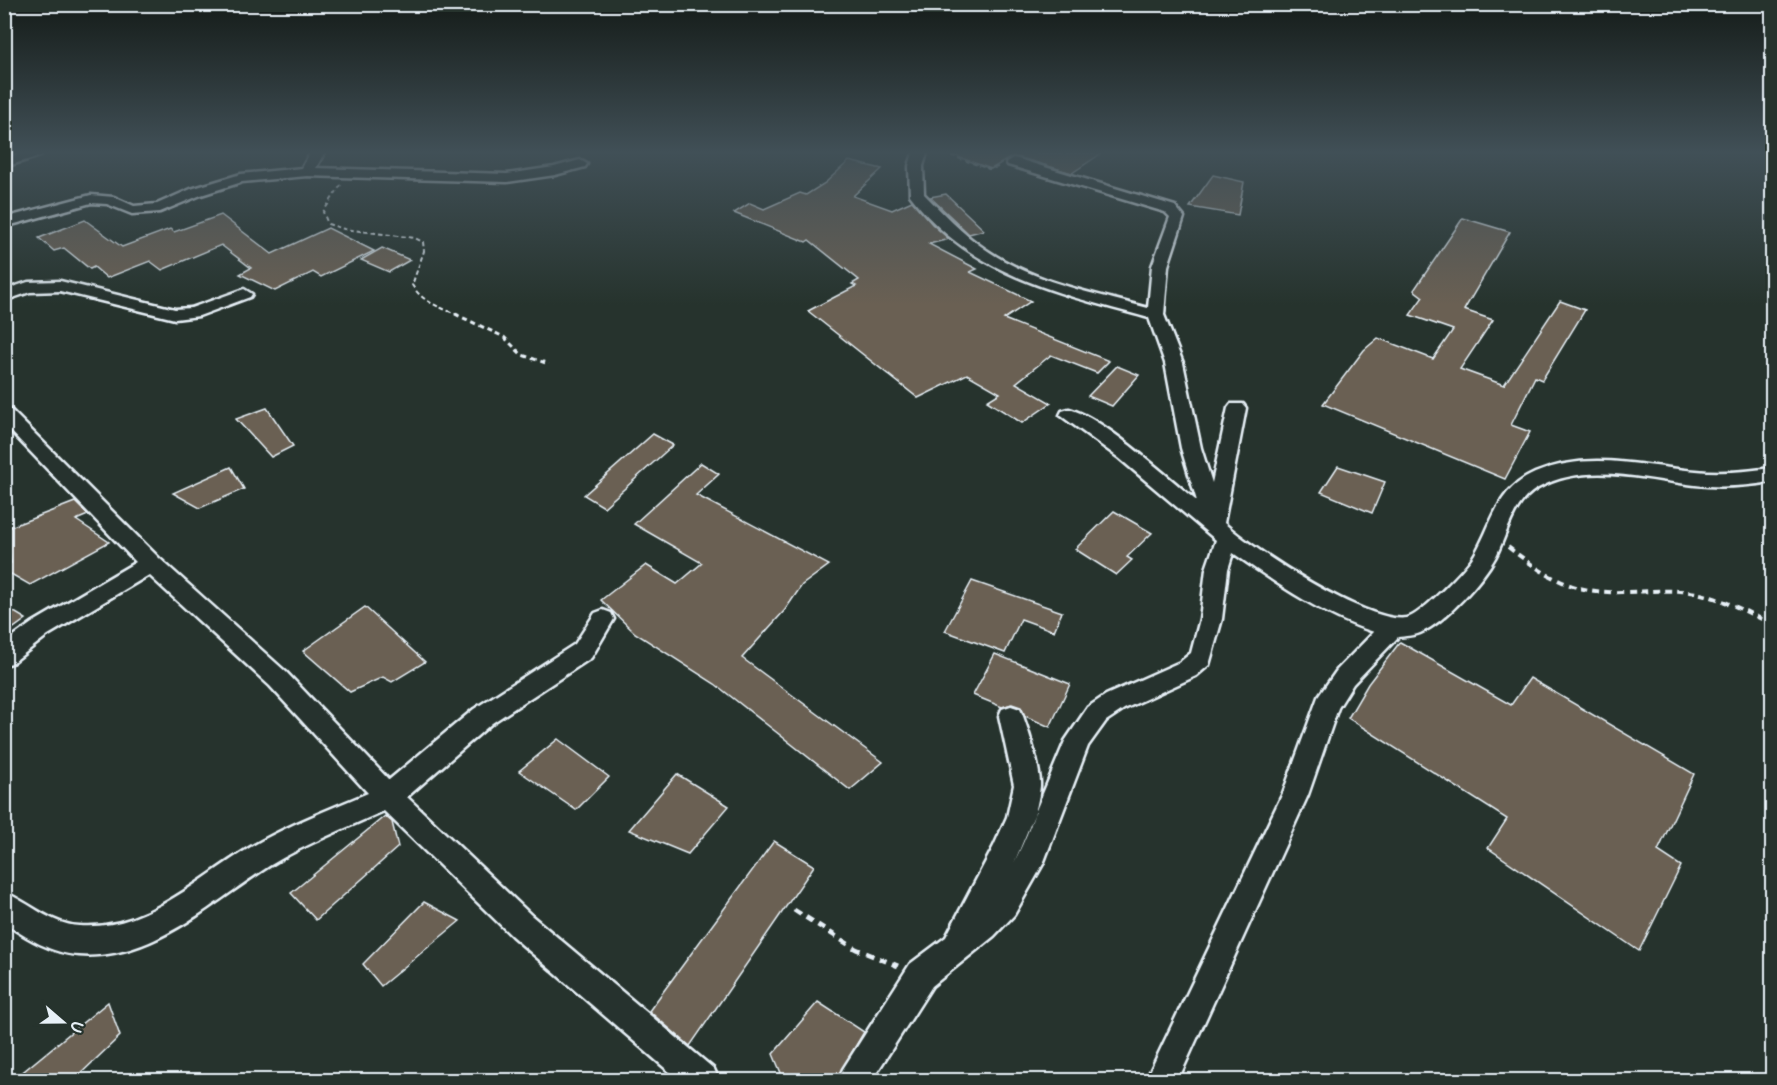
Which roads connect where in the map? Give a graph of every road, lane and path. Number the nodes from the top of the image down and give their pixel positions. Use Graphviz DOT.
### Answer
graph roads {
  1 [pos="75,204"];
  2 [pos="117,204"];
  3 [pos="170,204"];
  4 [pos="329,204"];
  5 [pos="926,204"];
  6 [pos="1154,204"];
  7 [pos="4,224"];
  8 [pos="244,294"];
  9 [pos="4,296"];
  10 [pos="1156,315"];
  11 [pos="549,364"];
  12 [pos="1237,408"];
  13 [pos="4,413"];
  14 [pos="1069,415"];
  15 [pos="1769,478"];
  16 [pos="1218,529"];
  17 [pos="1495,537"];
  18 [pos="151,564"];
  19 [pos="603,620"];
  20 [pos="1773,624"];
  21 [pos="1392,628"];
  22 [pos="4,656"];
  23 [pos="1011,716"];
  24 [pos="388,797"];
  25 [pos="4,906"];
  26 [pos="794,910"];
  27 [pos="956,946"];
  28 [pos="921,975"];
  29 [pos="703,1080"];
  30 [pos="854,1080"];
  31 [pos="1162,1080"];
  1 -- 7 [label="street"];
  2 -- 3 [label="street"];
  4 -- 11 [label="path"];
  5 -- 10 [label="street"];
  6 -- 10 [label="street"];
  8 -- 9 [label="street"];
  10 -- 16 [label="street"];
  12 -- 16 [label="street"];
  13 -- 18 [label="street"];
  14 -- 16 [label="street"];
  15 -- 17 [label="street"];
  16 -- 21 [label="street"];
  16 -- 27 [label="street"];
  17 -- 20 [label="path"];
  17 -- 21 [label="street"];
  18 -- 22 [label="street"];
  18 -- 24 [label="street"];
  19 -- 24 [label="street"];
  21 -- 31 [label="street"];
  23 -- 27 [label="street"];
  24 -- 25 [label="street"];
  24 -- 29 [label="street"];
  26 -- 28 [label="path"];
  27 -- 28 [label="street"];
  28 -- 30 [label="street"];
}
